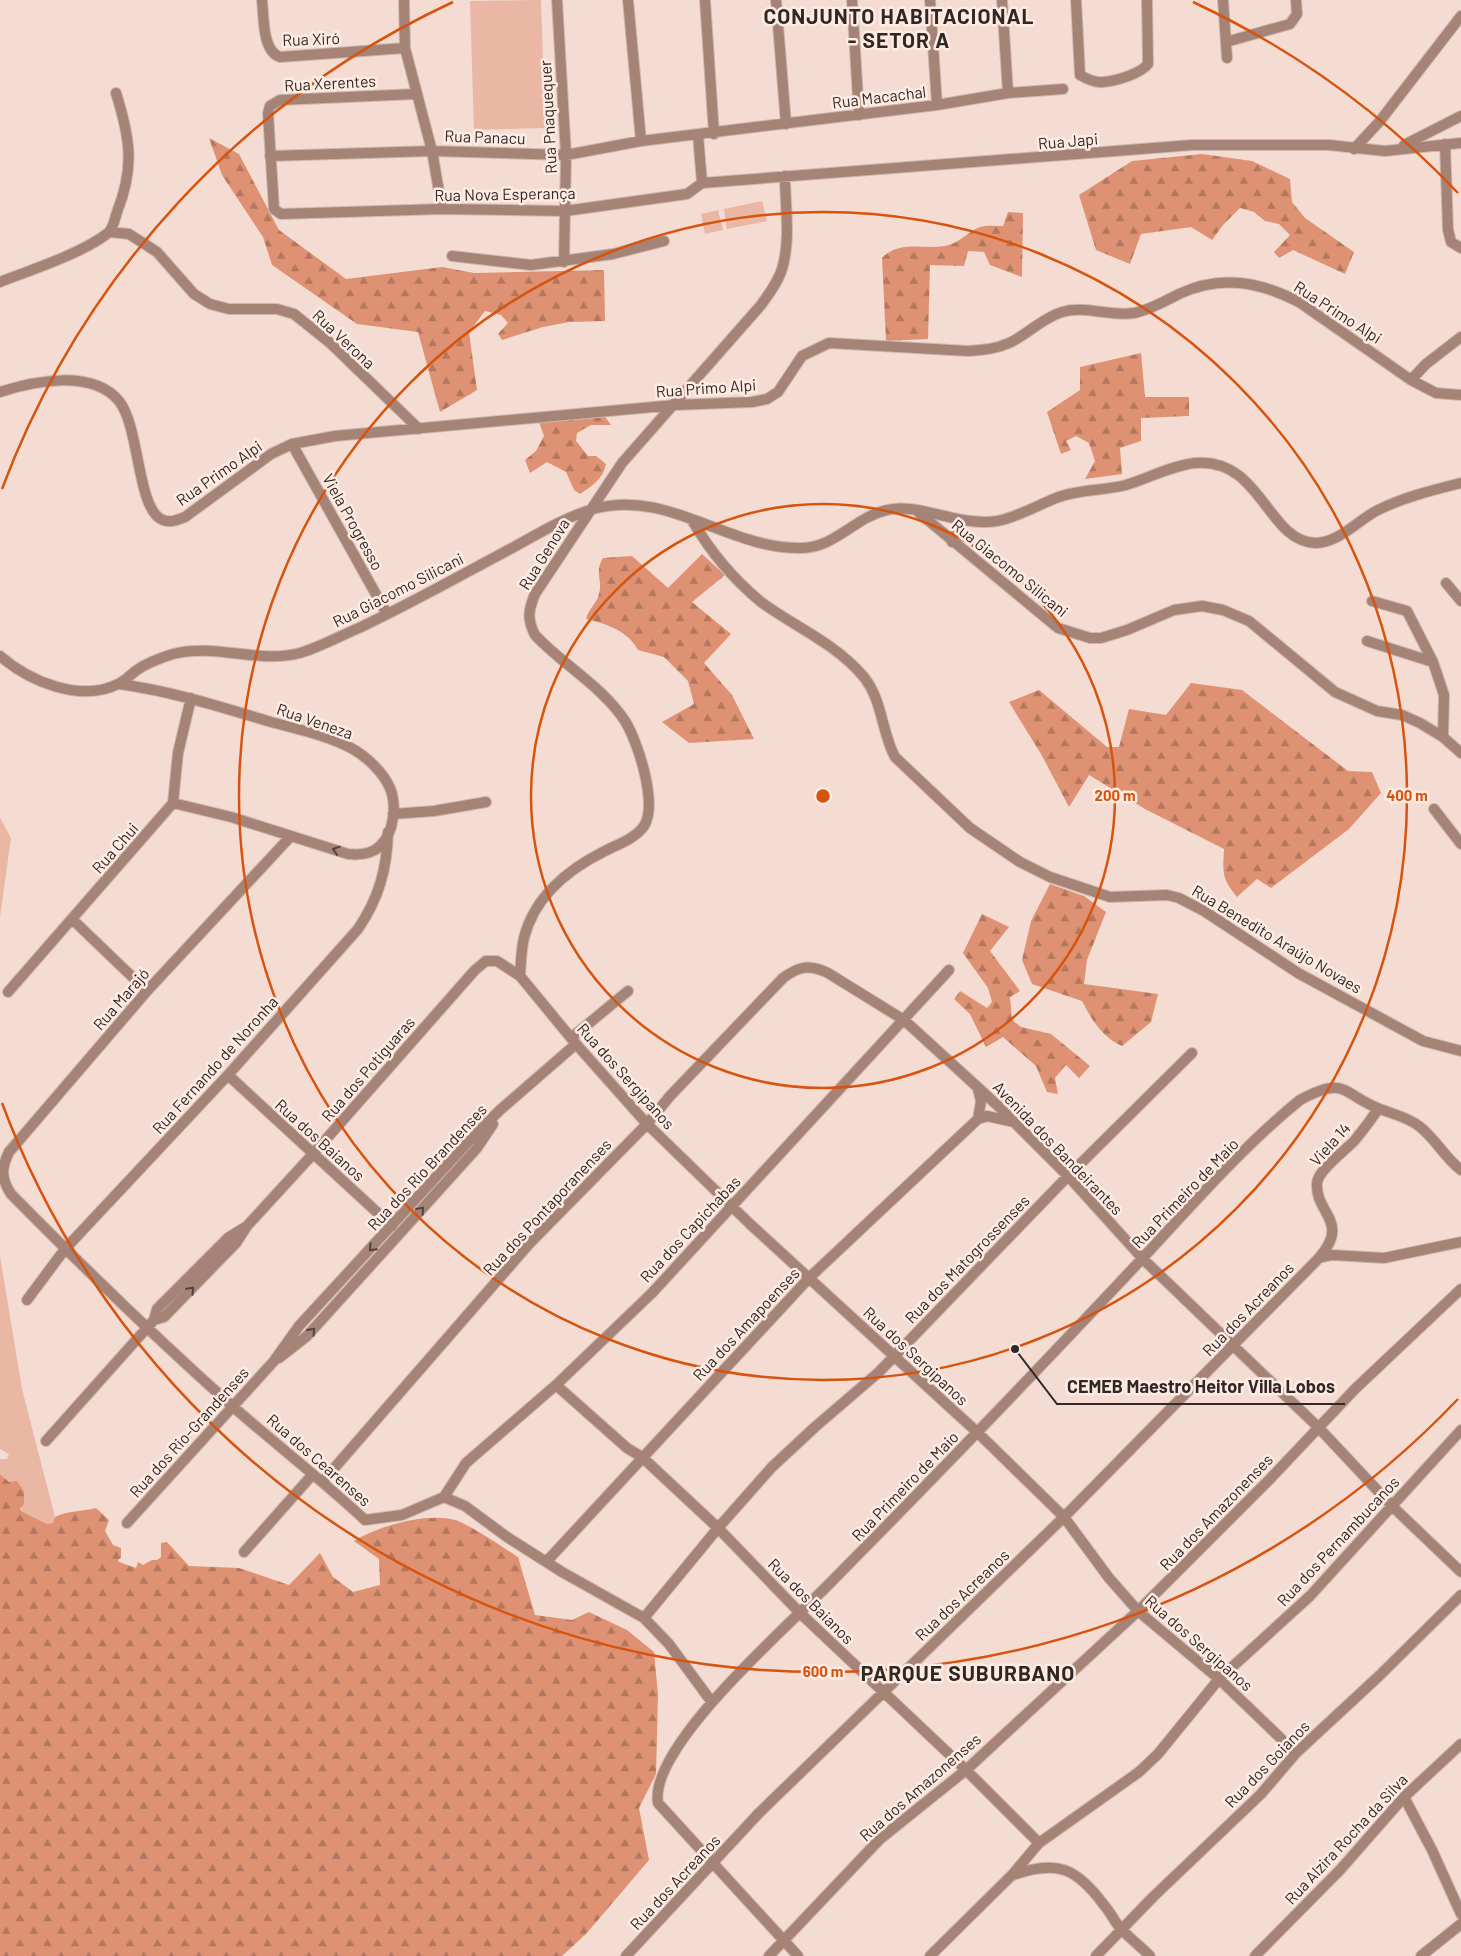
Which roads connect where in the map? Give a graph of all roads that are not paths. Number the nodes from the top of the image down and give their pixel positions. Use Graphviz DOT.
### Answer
graph roads {
  1 [pos="262,0"];
  2 [pos="404,0"];
  3 [pos="557,0"];
  4 [pos="628,0"];
  5 [pos="705,0"];
  6 [pos="776,0"];
  7 [pos="852,0"];
  8 [pos="930,0"];
  9 [pos="1002,0"];
  10 [pos="1076,0"];
  11 [pos="1147,0"];
  12 [pos="1223,0"];
  13 [pos="1296,0"];
  14 [pos="1461,16"];
  15 [pos="1226,42"];
  16 [pos="406,48"];
  17 [pos="1227,58"];
  18 [pos="1063,89"];
  19 [pos="116,93"];
  20 [pos="1008,93"];
  21 [pos="416,94"];
  22 [pos="937,105"];
  23 [pos="858,115"];
  24 [pos="1461,116"];
  25 [pos="786,124"];
  26 [pos="714,134"];
  27 [pos="698,135"];
  28 [pos="641,141"];
  29 [pos="1461,143"];
  30 [pos="1445,144"];
  31 [pos="1400,148"];
  32 [pos="1354,149"];
  33 [pos="432,151"];
  34 [pos="566,154"];
  35 [pos="270,156"];
  36 [pos="785,176"];
  37 [pos="702,183"];
  38 [pos="442,209"];
  39 [pos="565,211"];
  40 [pos="281,214"];
  41 [pos="110,232"];
  42 [pos="664,241"];
  43 [pos="1461,248"];
  44 [pos="452,256"];
  45 [pos="564,262"];
  46 [pos="0,282"];
  47 [pos="1461,337"];
  48 [pos="1411,380"];
  49 [pos="0,392"];
  50 [pos="1461,395"];
  51 [pos="675,405"];
  52 [pos="419,429"];
  53 [pos="292,444"];
  54 [pos="1461,483"];
  55 [pos="590,510"];
  56 [pos="917,511"];
  57 [pos="692,520"];
  58 [pos="961,520"];
  59 [pos="952,542"];
  60 [pos="1446,583"];
  61 [pos="1461,600"];
  62 [pos="1372,601"];
  63 [pos="387,614"];
  64 [pos="1367,641"];
  65 [pos="0,656"];
  66 [pos="1432,662"];
  67 [pos="119,684"];
  68 [pos="191,698"];
  69 [pos="1443,737"];
  70 [pos="1461,753"];
  71 [pos="486,802"];
  72 [pos="173,803"];
  73 [pos="1434,808"];
  74 [pos="394,814"];
  75 [pos="388,832"];
  76 [pos="291,836"];
  77 [pos="1461,844"];
  78 [pos="72,919"];
  79 [pos="804,966"];
  80 [pos="949,970"];
  81 [pos="520,976"];
  82 [pos="147,991"];
  83 [pos="628,991"];
  84 [pos="8,992"];
  85 [pos="904,1020"];
  86 [pos="573,1041"];
  87 [pos="1461,1051"];
  88 [pos="1192,1053"];
  89 [pos="228,1076"];
  90 [pos="978,1088"];
  91 [pos="1378,1108"];
  92 [pos="500,1110"];
  93 [pos="978,1119"];
  94 [pos="1014,1122"];
  95 [pos="647,1124"];
  96 [pos="313,1154"];
  97 [pos="1461,1170"];
  98 [pos="1068,1176"];
  99 [pos="11,1194"];
  100 [pos="731,1206"];
  101 [pos="392,1226"];
  102 [pos="1461,1242"];
  103 [pos="65,1248"];
  104 [pos="1319,1258"];
  105 [pos="1143,1259"];
  106 [pos="810,1277"];
  107 [pos="1461,1289"];
  108 [pos="27,1300"];
  109 [pos="146,1328"];
  110 [pos="1234,1346"];
  111 [pos="894,1356"];
  112 [pos="274,1361"];
  113 [pos="556,1386"];
  114 [pos="232,1406"];
  115 [pos="1318,1427"];
  116 [pos="1461,1430"];
  117 [pos="978,1433"];
  118 [pos="46,1441"];
  119 [pos="642,1457"];
  120 [pos="314,1474"];
  121 [pos="323,1481"];
  122 [pos="444,1497"];
  123 [pos="1392,1506"];
  124 [pos="1064,1518"];
  125 [pos="127,1523"];
  126 [pos="718,1528"];
  127 [pos="244,1552"];
  128 [pos="547,1561"];
  129 [pos="1461,1572"];
  130 [pos="1461,1594"];
  131 [pos="1138,1611"];
  132 [pos="800,1614"];
  133 [pos="644,1618"];
  134 [pos="1219,1679"];
  135 [pos="882,1693"];
  136 [pos="711,1701"];
  137 [pos="1461,1744"];
  138 [pos="1296,1753"];
  139 [pos="966,1770"];
  140 [pos="1404,1797"];
  141 [pos="1039,1843"];
  142 [pos="714,1864"];
  143 [pos="1012,1876"];
  144 [pos="1458,1896"];
  145 [pos="1461,1914"];
  146 [pos="1461,1924"];
  147 [pos="1121,1929"];
  148 [pos="784,1941"];
  149 [pos="626,1956"];
  150 [pos="769,1956"];
  151 [pos="798,1956"];
  152 [pos="930,1956"];
  153 [pos="1096,1956"];
  154 [pos="1150,1956"];
  155 [pos="1255,1956"];
  156 [pos="1421,1956"];
  1 -- 16 [label="street, Rua Xiró"];
  2 -- 16 [label="street"];
  3 -- 34 [label="street, Rua Pnaquequer"];
  4 -- 28 [label="street"];
  5 -- 26 [label="street"];
  6 -- 25 [label="street"];
  7 -- 23 [label="street"];
  8 -- 22 [label="street"];
  9 -- 20 [label="street"];
  10 -- 11 [label="street"];
  12 -- 15 [label="street"];
  13 -- 15 [label="street"];
  14 -- 32 [label="street"];
  15 -- 17 [label="street"];
  16 -- 21 [label="street"];
  18 -- 20 [label="street, Rua Macachal"];
  19 -- 41 [label="street"];
  20 -- 22 [label="street, Rua Macachal"];
  21 -- 33 [label="street"];
  21 -- 35 [label="street, Rua Xerentes"];
  22 -- 23 [label="street, Rua Macachal"];
  23 -- 25 [label="street, Rua Macachal"];
  24 -- 31 [label="street"];
  25 -- 26 [label="street, Rua Macachal"];
  26 -- 27 [label="street, Rua Macachal"];
  27 -- 28 [label="street, Rua Panacu"];
  27 -- 37 [label="street"];
  28 -- 34 [label="street, Rua Panacu"];
  29 -- 30 [label="street, Rua Japi"];
  30 -- 31 [label="street, Rua Japi"];
  30 -- 43 [label="street"];
  31 -- 32 [label="street, Rua Japi"];
  32 -- 36 [label="street, Rua Japi"];
  33 -- 34 [label="street, Rua Panacu"];
  33 -- 35 [label="street, Rua Panacu"];
  33 -- 38 [label="street"];
  34 -- 39 [label="street, Rua Pnaquequer"];
  35 -- 40 [label="street, Rua Xerentes"];
  36 -- 37 [label="street, Rua Nova Esperança"];
  36 -- 51 [label="street, Rua Genova"];
  37 -- 39 [label="street, Rua Nova Esperança"];
  38 -- 39 [label="street, Rua Nova Esperança"];
  38 -- 40 [label="street, Rua Nova Esperança"];
  39 -- 45 [label="street, Rua Pnaquequer"];
  41 -- 46 [label="street"];
  41 -- 52 [label="street, Rua Verona"];
  42 -- 45 [label="street"];
  44 -- 45 [label="street"];
  47 -- 48 [label="street"];
  48 -- 50 [label="street, Rua Primo Alpi"];
  48 -- 51 [label="street, Rua Primo Alpi"];
  49 -- 53 [label="street, Rua Primo Alpi"];
  51 -- 52 [label="street, Rua Primo Alpi"];
  51 -- 55 [label="street, Rua Genova"];
  52 -- 53 [label="street, Rua Primo Alpi"];
  53 -- 63 [label="street, Viela Progresso"];
  54 -- 58 [label="street"];
  55 -- 57 [label="street, Rua Giacomo Silicani"];
  55 -- 63 [label="street, Rua Giacomo Silicani"];
  55 -- 81 [label="street, Rua Genova"];
  56 -- 57 [label="street, Rua Giacomo Silicani"];
  56 -- 58 [label="street"];
  56 -- 59 [label="street, Rua Giacomo Silicani"];
  57 -- 87 [label="street, Rua Benedito Araújo Novaes"];
  58 -- 59 [label="street"];
  59 -- 69 [label="street, Rua Giacomo Silicani"];
  60 -- 61 [label="street"];
  62 -- 66 [label="street"];
  63 -- 67 [label="street, Rua Giacomo Silicani"];
  64 -- 66 [label="street"];
  65 -- 67 [label="street, Rua Giacomo Silicani"];
  66 -- 69 [label="street"];
  67 -- 68 [label="street, Rua Veneza"];
  68 -- 72 [label="street"];
  68 -- 74 [label="street, Rua Veneza"];
  69 -- 70 [label="street, Rua Giacomo Silicani"];
  71 -- 74 [label="street"];
  72 -- 76 [label="street, Rua Veneza"];
  72 -- 78 [label="street, Rua Chui"];
  73 -- 77 [label="street"];
  74 -- 75 [label="street, Rua Veneza"];
  75 -- 76 [label="street, Rua Veneza, one-way"];
  75 -- 89 [label="street, Rua Fernando de Noronha"];
  76 -- 82 [label="street, Rua Marajó"];
  78 -- 82 [label="street"];
  78 -- 84 [label="street, Rua Chui"];
  79 -- 85 [label="street, Avenida dos Bandeirantes"];
  79 -- 95 [label="street, Rua dos Pontaporanenses"];
  80 -- 85 [label="street, Rua dos Capichabas"];
  81 -- 86 [label="street, Rua dos Sergipanos"];
  81 -- 96 [label="street, Rua dos Potiguaras"];
  82 -- 99 [label="street, Rua Marajó"];
  83 -- 86 [label="street"];
  85 -- 90 [label="street, Avenida dos Bandeirantes"];
  85 -- 100 [label="street, Rua dos Capichabas"];
  86 -- 92 [label="street"];
  86 -- 95 [label="street, Rua dos Sergipanos"];
  88 -- 98 [label="street, Rua dos Matogrossenses"];
  89 -- 96 [label="street, Rua dos Baianos"];
  89 -- 103 [label="street, Rua Fernando de Noronha"];
  90 -- 93 [label="street"];
  90 -- 94 [label="street, Avenida dos Bandeirantes"];
  91 -- 97 [label="street, Rua Primeiro de Maio"];
  91 -- 104 [label="street, Viela 14"];
  91 -- 105 [label="street, Rua Primeiro de Maio"];
  92 -- 101 [label="street, Rua dos Rio Brandenses"];
  112 -- 92 [label="street, Rua dos Rio Brandenses, one-way"];
  93 -- 94 [label="street"];
  93 -- 106 [label="street, Rua dos Amapoenses"];
  94 -- 98 [label="street, Avenida dos Bandeirantes"];
  95 -- 100 [label="street, Rua dos Sergipanos"];
  95 -- 121 [label="street, Rua dos Pontaporanenses"];
  96 -- 101 [label="street, Rua dos Baianos"];
  96 -- 109 [label="street, Rua dos Potiguaras"];
  98 -- 105 [label="street, Avenida dos Bandeirantes"];
  98 -- 111 [label="street, Rua dos Matogrossenses"];
  99 -- 103 [label="street, Rua dos Cearenses"];
  100 -- 106 [label="street, Rua dos Sergipanos"];
  100 -- 113 [label="street, Rua dos Capichabas"];
  101 -- 112 [label="street, Rua dos Rio Brandenses, one-way"];
  102 -- 104 [label="street"];
  103 -- 108 [label="street, Rua Fernando de Noronha"];
  103 -- 109 [label="street, Rua dos Cearenses"];
  104 -- 110 [label="street, Rua dos Acreanos"];
  105 -- 110 [label="street, Avenida dos Bandeirantes"];
  105 -- 117 [label="street, Rua Primeiro de Maio"];
  106 -- 111 [label="street, Rua dos Sergipanos"];
  106 -- 119 [label="street, Rua dos Amapoenses"];
  107 -- 115 [label="street, Rua dos Amazonenses"];
  109 -- 114 [label="street, Rua dos Cearenses"];
  109 -- 118 [label="street, Rua dos Potiguaras"];
  110 -- 115 [label="street, Avenida dos Bandeirantes"];
  110 -- 124 [label="street, Rua dos Acreanos"];
  111 -- 117 [label="street, Rua dos Sergipanos"];
  111 -- 126 [label="street, Rua dos Matogrossenses"];
  112 -- 114 [label="street, Rua dos Rio-Grandenses"];
  113 -- 119 [label="street, Rua dos Baianos"];
  113 -- 122 [label="street, Rua dos Capichabas"];
  114 -- 120 [label="street, Rua dos Cearenses"];
  114 -- 125 [label="street, Rua dos Rio-Grandenses"];
  115 -- 123 [label="street, Avenida dos Bandeirantes"];
  115 -- 131 [label="street, Rua dos Amazonenses"];
  116 -- 123 [label="street, Rua dos Pernambucanos"];
  117 -- 124 [label="street, Rua dos Sergipanos"];
  117 -- 132 [label="street, Rua Primeiro de Maio"];
  119 -- 126 [label="street, Rua dos Baianos"];
  119 -- 128 [label="street, Rua dos Amapoenses"];
  120 -- 121 [label="street, Rua dos Cearenses"];
  120 -- 127 [label="street"];
  121 -- 122 [label="street, Rua dos Cearenses"];
  122 -- 128 [label="street"];
  123 -- 129 [label="street, Avenida dos Bandeirantes"];
  123 -- 134 [label="street, Rua dos Pernambucanos"];
  124 -- 131 [label="street, Rua dos Sergipanos"];
  124 -- 135 [label="street, Rua dos Acreanos"];
  126 -- 132 [label="street, Rua dos Baianos"];
  126 -- 133 [label="street, Rua dos Matogrossenses"];
  128 -- 133 [label="street"];
  130 -- 138 [label="street, Rua dos Goianos"];
  131 -- 134 [label="street, Rua dos Sergipanos"];
  131 -- 139 [label="street, Rua dos Amazonenses"];
  132 -- 135 [label="street, Rua dos Baianos"];
  132 -- 136 [label="street, Rua Primeiro de Maio"];
  133 -- 136 [label="street"];
  134 -- 138 [label="street, Rua dos Sergipanos"];
  134 -- 141 [label="street, Rua dos Pernambucanos"];
  135 -- 139 [label="street, Rua dos Baianos"];
  135 -- 142 [label="street, Rua dos Acreanos"];
  136 -- 142 [label="street, Rua Primeiro de Maio"];
  137 -- 140 [label="street, Rua Alzira Rocha da Silva"];
  138 -- 147 [label="street, Rua dos Goianos"];
  139 -- 141 [label="street, Rua dos Baianos"];
  139 -- 148 [label="street, Rua dos Amazonenses"];
  140 -- 144 [label="street"];
  140 -- 155 [label="street, Rua Alzira Rocha da Silva"];
  141 -- 143 [label="street, Rua dos Pernambucanos"];
  142 -- 148 [label="street"];
  142 -- 149 [label="street, Rua dos Acreanos"];
  143 -- 147 [label="street"];
  143 -- 152 [label="street, Rua dos Pernambucanos"];
  144 -- 145 [label="street"];
  146 -- 156 [label="street"];
  147 -- 153 [label="street, Rua dos Goianos"];
  147 -- 154 [label="street"];
  148 -- 150 [label="street, Rua dos Amazonenses"];
  148 -- 151 [label="street"];
}
